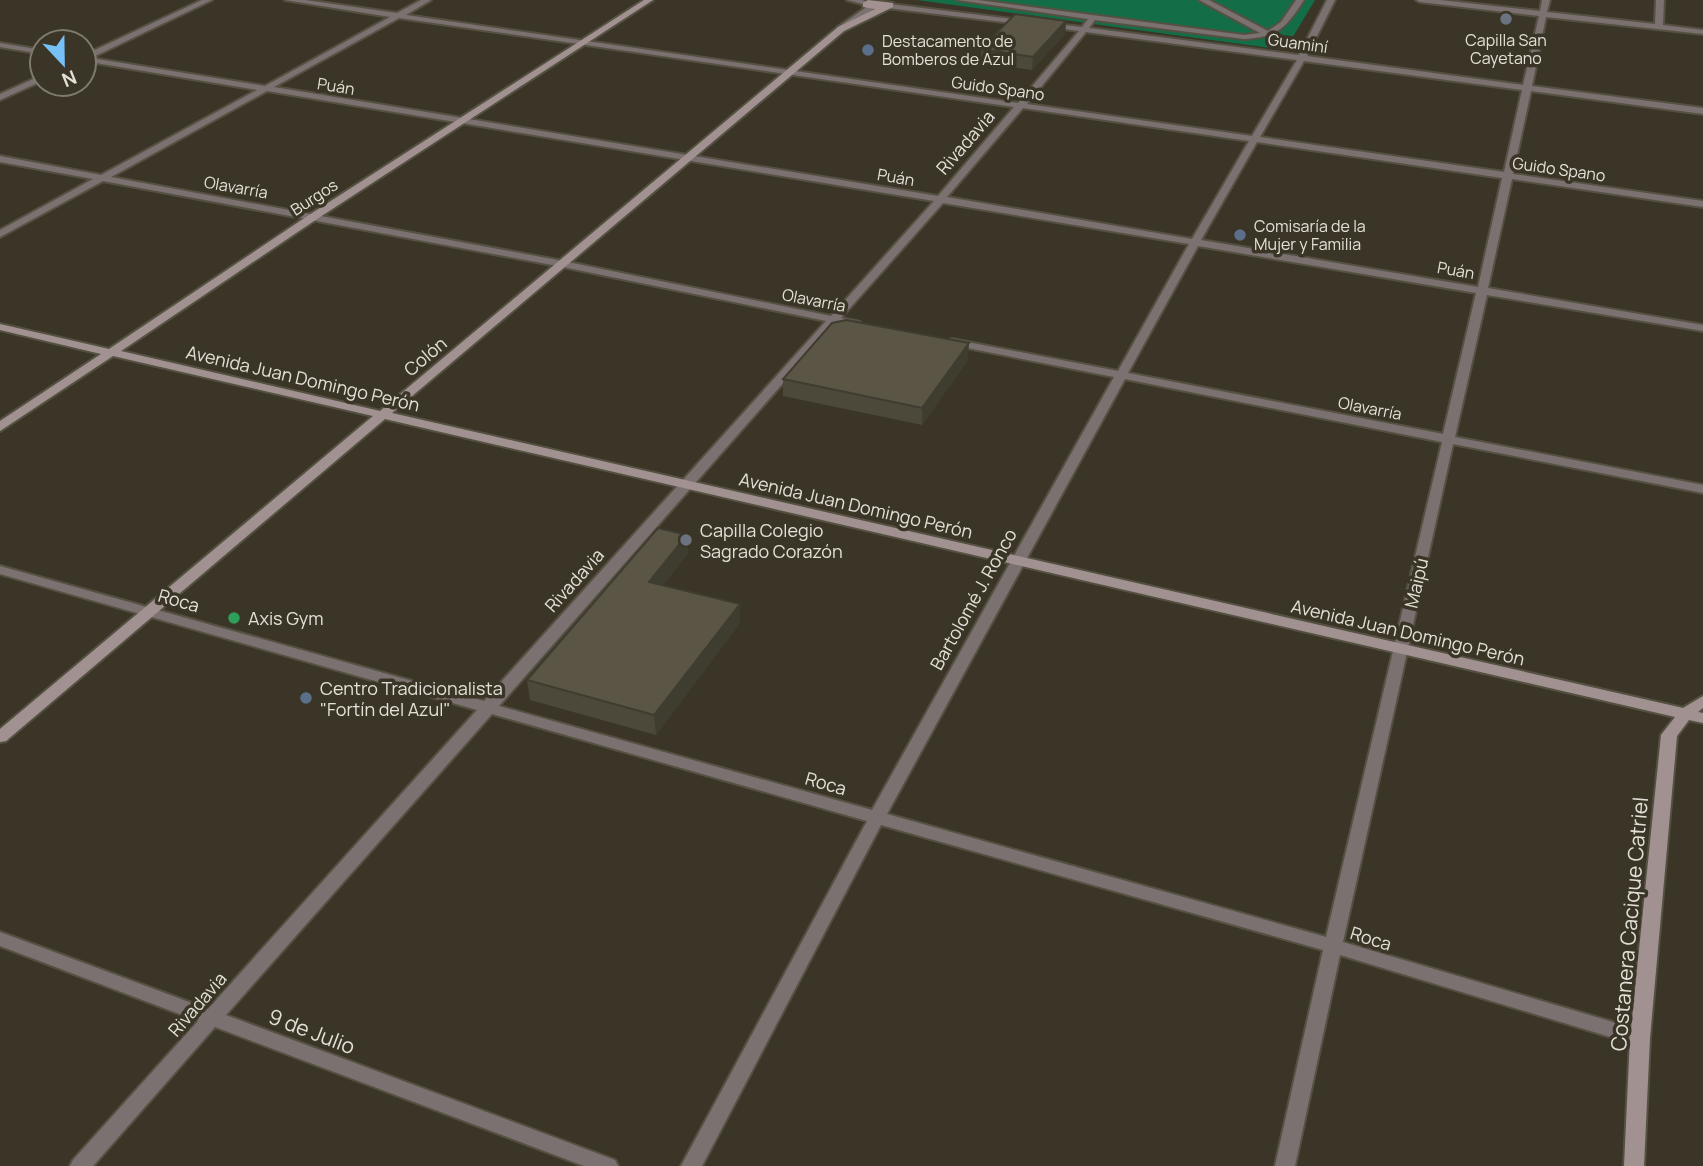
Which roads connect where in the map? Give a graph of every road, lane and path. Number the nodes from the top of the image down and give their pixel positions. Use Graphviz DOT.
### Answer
graph roads {
  1 [pos="208,0"];
  2 [pos="289,0"];
  3 [pos="427,0"];
  4 [pos="649,0"];
  5 [pos="851,0"];
  6 [pos="906,0"];
  7 [pos="961,0"];
  8 [pos="1203,0"];
  9 [pos="1300,0"];
  10 [pos="1331,0"];
  11 [pos="1420,0"];
  12 [pos="1546,0"];
  13 [pos="1660,0"];
  14 [pos="871,3"];
  15 [pos="887,3"];
  16 [pos="1543,14"];
  17 [pos="397,16"];
  18 [pos="1092,18"];
  19 [pos="1659,27"];
  20 [pos="841,29"];
  21 [pos="1084,29"];
  22 [pos="1703,32"];
  23 [pos="1268,34"];
  24 [pos="583,44"];
  25 [pos="0,45"];
  26 [pos="28,50"];
  27 [pos="98,52"];
  28 [pos="1302,58"];
  29 [pos="98,61"];
  30 [pos="789,72"];
  31 [pos="28,84"];
  32 [pos="1529,88"];
  33 [pos="264,90"];
  34 [pos="0,97"];
  35 [pos="1021,105"];
  36 [pos="1703,111"];
  37 [pos="461,121"];
  38 [pos="1255,138"];
  39 [pos="691,157"];
  40 [pos="0,159"];
  41 [pos="1507,176"];
  42 [pos="102,178"];
  43 [pos="940,200"];
  44 [pos="1703,204"];
  45 [pos="313,217"];
  46 [pos="0,234"];
  47 [pos="1195,242"];
  48 [pos="563,264"];
  49 [pos="1484,291"];
  50 [pos="832,320"];
  51 [pos="0,327"];
  52 [pos="872,327"];
  53 [pos="1703,328"];
  54 [pos="938,340"];
  55 [pos="110,354"];
  56 [pos="1123,375"];
  57 [pos="383,416"];
  58 [pos="0,427"];
  59 [pos="1450,439"];
  60 [pos="685,485"];
  61 [pos="1703,489"];
  62 [pos="1017,562"];
  63 [pos="0,570"];
  64 [pos="148,611"];
  65 [pos="1401,650"];
  66 [pos="1703,701"];
  67 [pos="486,707"];
  68 [pos="1694,716"];
  69 [pos="0,737"];
  70 [pos="877,817"];
  71 [pos="0,939"];
  72 [pos="1332,946"];
  73 [pos="211,1017"];
  74 [pos="1640,1038"];
  75 [pos="80,1166"];
  76 [pos="608,1166"];
  77 [pos="691,1166"];
  78 [pos="1285,1166"];
  79 [pos="1634,1166"];
  1 -- 27 [label="street"];
  2 -- 17 [label="street, Guido Spano"];
  3 -- 17 [label="street"];
  4 -- 24 [label="main road, Burgos"];
  5 -- 14 [label="street"];
  6 -- 15 [label="street"];
  7 -- 18 [label="street"];
  8 -- 23 [label="street"];
  9 -- 23 [label="street"];
  10 -- 28 [label="street, Bartolomé J. Ronco"];
  11 -- 16 [label="street"];
  12 -- 16 [label="street, Maipú"];
  13 -- 19 [label="street"];
  14 -- 15 [label="main road"];
  14 -- 20 [label="street, Colón"];
  15 -- 20 [label="main road, Colón"];
  15 -- 21 [label="street, Guaminí"];
  16 -- 19 [label="street"];
  16 -- 32 [label="street, Maipú"];
  17 -- 24 [label="street, Guido Spano"];
  17 -- 33 [label="street"];
  18 -- 21 [label="street, Rivadavia"];
  18 -- 23 [label="street"];
  19 -- 22 [label="street"];
  20 -- 30 [label="main road, Colón"];
  21 -- 28 [label="street, Guaminí"];
  21 -- 35 [label="street, Rivadavia"];
  24 -- 30 [label="street, Guido Spano"];
  24 -- 37 [label="main road, Burgos"];
  25 -- 26 [label="street"];
  28 -- 32 [label="street, Guaminí"];
  28 -- 38 [label="street, Bartolomé J. Ronco"];
  29 -- 33 [label="street, Puán"];
  30 -- 35 [label="street, Guido Spano"];
  30 -- 39 [label="main road, Colón"];
  31 -- 34 [label="street"];
  32 -- 36 [label="street, Guaminí"];
  32 -- 41 [label="street, Maipú"];
  33 -- 37 [label="street, Puán"];
  33 -- 42 [label="street"];
  35 -- 38 [label="street, Guido Spano"];
  35 -- 43 [label="street, Rivadavia"];
  37 -- 39 [label="street, Puán"];
  37 -- 45 [label="main road, Burgos"];
  38 -- 41 [label="street, Guido Spano"];
  38 -- 47 [label="street, Bartolomé J. Ronco"];
  39 -- 43 [label="street, Puán"];
  39 -- 48 [label="main road, Colón"];
  40 -- 42 [label="street, Olavarría"];
  41 -- 44 [label="street, Guido Spano"];
  41 -- 49 [label="street, Maipú"];
  42 -- 45 [label="street, Olavarría"];
  42 -- 46 [label="street"];
  43 -- 47 [label="street, Puán"];
  43 -- 50 [label="street, Rivadavia"];
  45 -- 48 [label="street, Olavarría"];
  45 -- 55 [label="main road, Burgos"];
  47 -- 49 [label="street, Puán"];
  47 -- 56 [label="street, Bartolomé J. Ronco"];
  48 -- 50 [label="street, Olavarría"];
  48 -- 57 [label="main road, Colón"];
  49 -- 53 [label="street, Puán"];
  49 -- 59 [label="street, Maipú"];
  50 -- 52 [label="street, Olavarría"];
  50 -- 60 [label="street, Rivadavia"];
  51 -- 55 [label="main road, Avenida Juan Domingo Perón"];
  54 -- 56 [label="street, Olavarría"];
  55 -- 57 [label="main road, Avenida Juan Domingo Perón"];
  55 -- 58 [label="main road, Burgos"];
  56 -- 59 [label="street, Olavarría"];
  56 -- 62 [label="street, Bartolomé J. Ronco"];
  57 -- 60 [label="main road, Avenida Juan Domingo Perón"];
  57 -- 64 [label="main road, Colón"];
  59 -- 61 [label="street, Olavarría"];
  59 -- 65 [label="street, Maipú"];
  60 -- 62 [label="main road, Avenida Juan Domingo Perón"];
  60 -- 67 [label="street, Rivadavia"];
  62 -- 65 [label="main road, Avenida Juan Domingo Perón"];
  62 -- 70 [label="street, Bartolomé J. Ronco"];
  63 -- 64 [label="street, Roca"];
  64 -- 67 [label="street, Roca"];
  64 -- 69 [label="main road, Colón"];
  65 -- 68 [label="main road, Avenida Juan Domingo Perón"];
  65 -- 72 [label="street, Maipú"];
  66 -- 68 [label="main road, Costanera Cacique Catriel"];
  67 -- 70 [label="street, Roca"];
  67 -- 73 [label="street, Rivadavia"];
  68 -- 74 [label="main road, Costanera Cacique Catriel"];
  70 -- 72 [label="street, Roca"];
  70 -- 77 [label="street, Bartolomé J. Ronco"];
  71 -- 73 [label="street, 9 de Julio"];
  72 -- 74 [label="street, Roca"];
  72 -- 78 [label="street, Maipú"];
  73 -- 75 [label="street, Rivadavia"];
  73 -- 76 [label="street, 9 de Julio"];
  74 -- 79 [label="main road, Costanera Cacique Catriel"];
}
